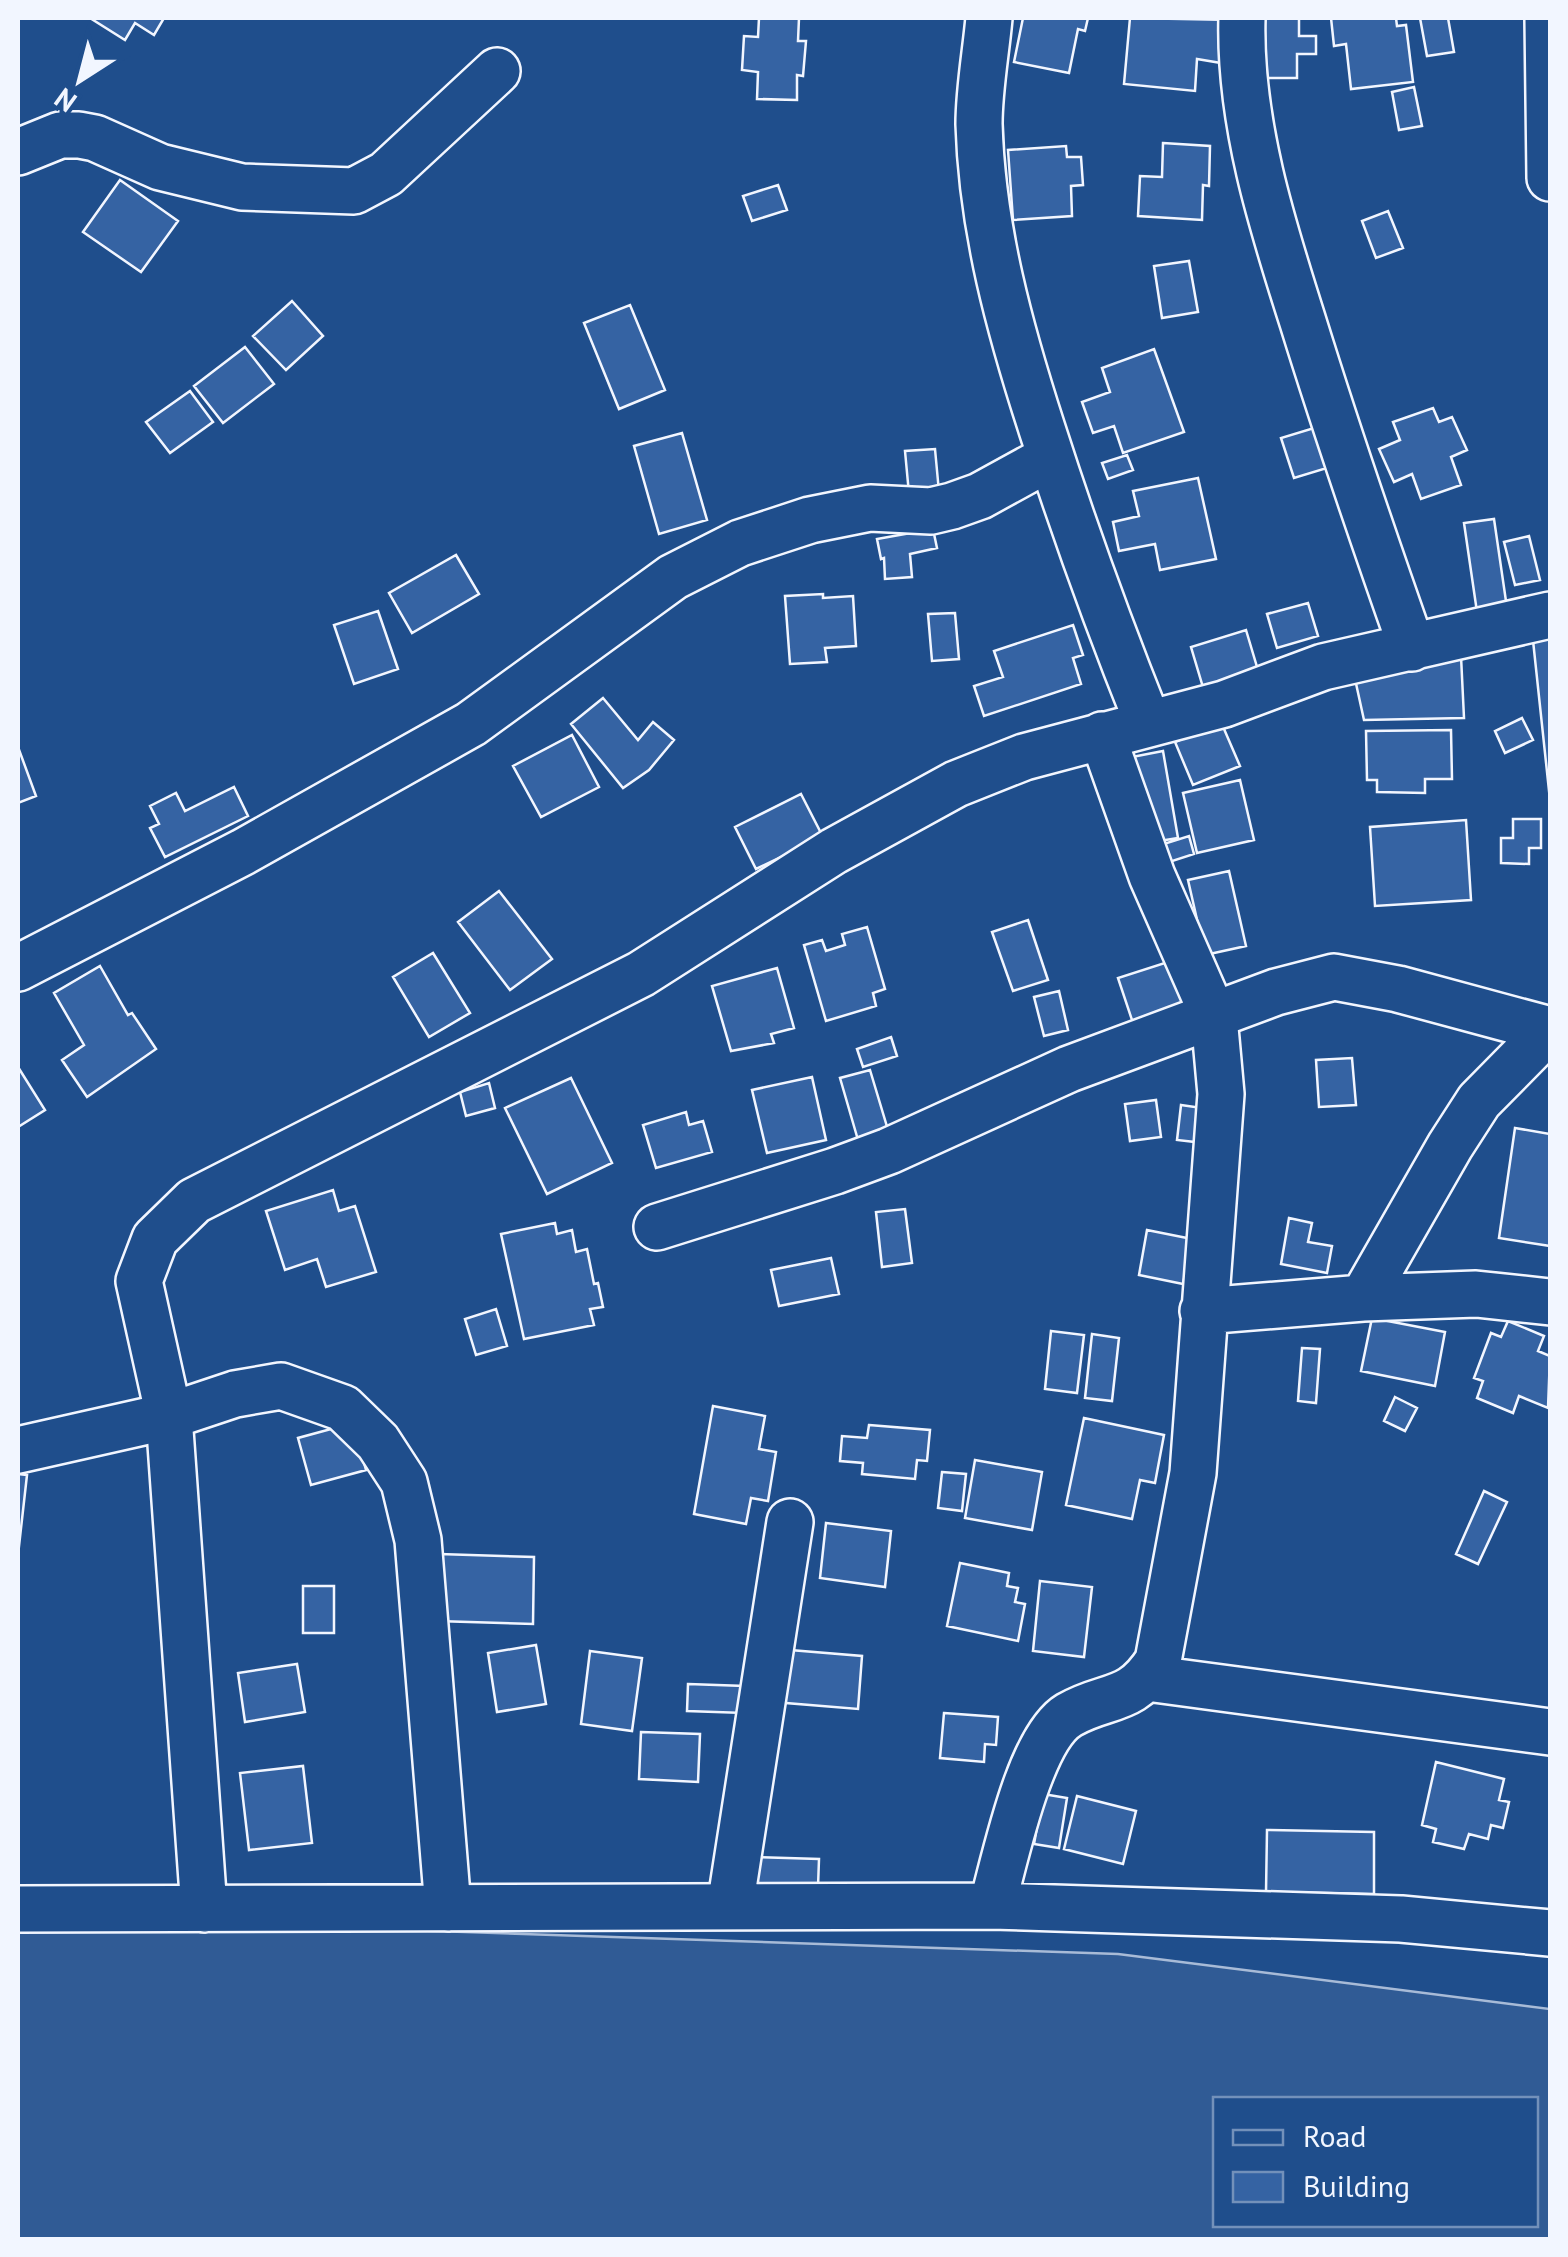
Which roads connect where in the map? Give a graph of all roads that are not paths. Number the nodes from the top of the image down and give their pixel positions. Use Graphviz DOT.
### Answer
graph roads {
  1 [pos="989,18"];
  2 [pos="1242,18"];
  3 [pos="1548,18"];
  4 [pos="496,71"];
  5 [pos="18,152"];
  6 [pos="1550,178"];
  7 [pos="1051,457"];
  8 [pos="1550,615"];
  9 [pos="1412,648"];
  10 [pos="1148,723"];
  11 [pos="1102,734"];
  12 [pos="18,968"];
  13 [pos="1214,1018"];
  14 [pos="1550,1030"];
  15 [pos="657,1228"];
  16 [pos="1363,1298"];
  17 [pos="1550,1302"];
  18 [pos="1203,1311"];
  19 [pos="169,1416"];
  20 [pos="18,1450"];
  21 [pos="790,1522"];
  22 [pos="1147,1678"];
  23 [pos="1550,1732"];
  24 [pos="730,1906"];
  25 [pos="992,1906"];
  26 [pos="448,1908"];
  27 [pos="18,1909"];
  28 [pos="204,1909"];
  29 [pos="1550,1933"];
  1 -- 7 [label="street"];
  2 -- 9 [label="street"];
  3 -- 6 [label="street"];
  4 -- 5 [label="street"];
  7 -- 10 [label="street"];
  7 -- 12 [label="street"];
  8 -- 9 [label="street"];
  9 -- 10 [label="street"];
  10 -- 11 [label="street"];
  11 -- 13 [label="street"];
  11 -- 19 [label="street"];
  13 -- 14 [label="street"];
  13 -- 15 [label="street"];
  13 -- 18 [label="street"];
  14 -- 16 [label="street"];
  16 -- 17 [label="street"];
  16 -- 18 [label="street"];
  18 -- 22 [label="street"];
  19 -- 20 [label="street"];
  19 -- 26 [label="street"];
  19 -- 28 [label="street"];
  21 -- 24 [label="street"];
  22 -- 23 [label="street"];
  22 -- 25 [label="street"];
  24 -- 25 [label="street"];
  24 -- 26 [label="street"];
  25 -- 29 [label="street"];
  26 -- 28 [label="street"];
  27 -- 28 [label="street"];
}
